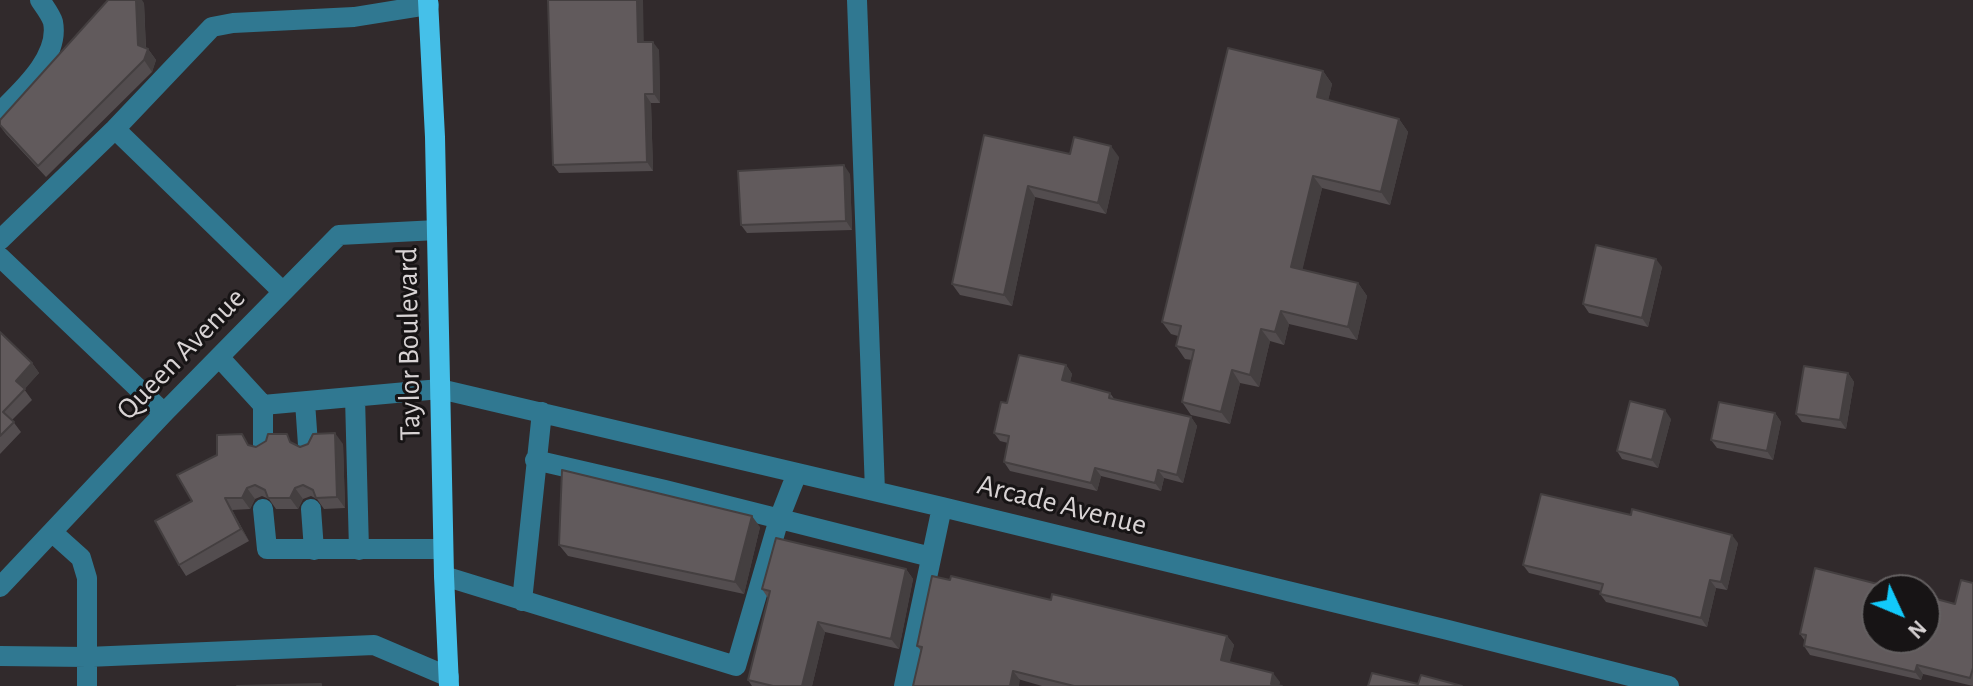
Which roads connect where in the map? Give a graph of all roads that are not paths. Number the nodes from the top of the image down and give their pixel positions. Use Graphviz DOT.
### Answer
graph roads {
  1 [pos="40,0"];
  2 [pos="857,0"];
  3 [pos="429,2"];
  4 [pos="0,112"];
  5 [pos="115,129"];
  6 [pos="437,230"];
  7 [pos="0,240"];
  8 [pos="0,257"];
  9 [pos="283,292"];
  10 [pos="219,357"];
  11 [pos="440,389"];
  12 [pos="355,397"];
  13 [pos="305,402"];
  14 [pos="263,405"];
  15 [pos="542,412"];
  16 [pos="164,413"];
  17 [pos="263,445"];
  18 [pos="308,445"];
  19 [pos="535,460"];
  20 [pos="797,473"];
  21 [pos="875,491"];
  22 [pos="942,507"];
  23 [pos="263,509"];
  24 [pos="311,509"];
  25 [pos="779,519"];
  26 [pos="52,532"];
  27 [pos="443,549"];
  28 [pos="314,550"];
  29 [pos="359,550"];
  30 [pos="931,557"];
  31 [pos="444,576"];
  32 [pos="0,587"];
  33 [pos="522,601"];
  34 [pos="0,656"];
  35 [pos="87,657"];
  36 [pos="449,681"];
  37 [pos="87,686"];
  38 [pos="904,686"];
  39 [pos="1669,686"];
  1 -- 4 [label="street"];
  2 -- 21 [label="street"];
  3 -- 5 [label="street"];
  3 -- 6 [label="main road, Taylor Boulevard"];
  5 -- 7 [label="street"];
  5 -- 9 [label="street"];
  6 -- 9 [label="street, Queen Avenue"];
  6 -- 11 [label="main road, Taylor Boulevard"];
  8 -- 16 [label="street"];
  9 -- 10 [label="street, Queen Avenue"];
  10 -- 14 [label="street"];
  10 -- 16 [label="street, Queen Avenue"];
  11 -- 12 [label="street, Arcade Avenue"];
  11 -- 15 [label="street, Arcade Avenue"];
  11 -- 27 [label="main road, Taylor Boulevard"];
  12 -- 13 [label="street, Arcade Avenue"];
  12 -- 29 [label="street"];
  13 -- 14 [label="street, Arcade Avenue"];
  13 -- 18 [label="street"];
  14 -- 17 [label="street"];
  15 -- 19 [label="street"];
  15 -- 20 [label="street, Arcade Avenue"];
  16 -- 26 [label="street, Queen Avenue"];
  19 -- 25 [label="street"];
  19 -- 33 [label="street"];
  20 -- 21 [label="street, Arcade Avenue"];
  20 -- 25 [label="street"];
  21 -- 22 [label="street, Arcade Avenue"];
  22 -- 30 [label="street"];
  22 -- 39 [label="street, Arcade Avenue"];
  23 -- 28 [label="street"];
  24 -- 28 [label="street"];
  25 -- 30 [label="street"];
  25 -- 33 [label="street"];
  26 -- 32 [label="street, Queen Avenue"];
  26 -- 35 [label="street"];
  27 -- 29 [label="street"];
  27 -- 31 [label="main road, Taylor Boulevard"];
  28 -- 29 [label="street"];
  30 -- 38 [label="street"];
  31 -- 33 [label="street"];
  31 -- 36 [label="main road, Taylor Boulevard"];
  34 -- 35 [label="street"];
  35 -- 36 [label="street"];
  35 -- 37 [label="street"];
}
